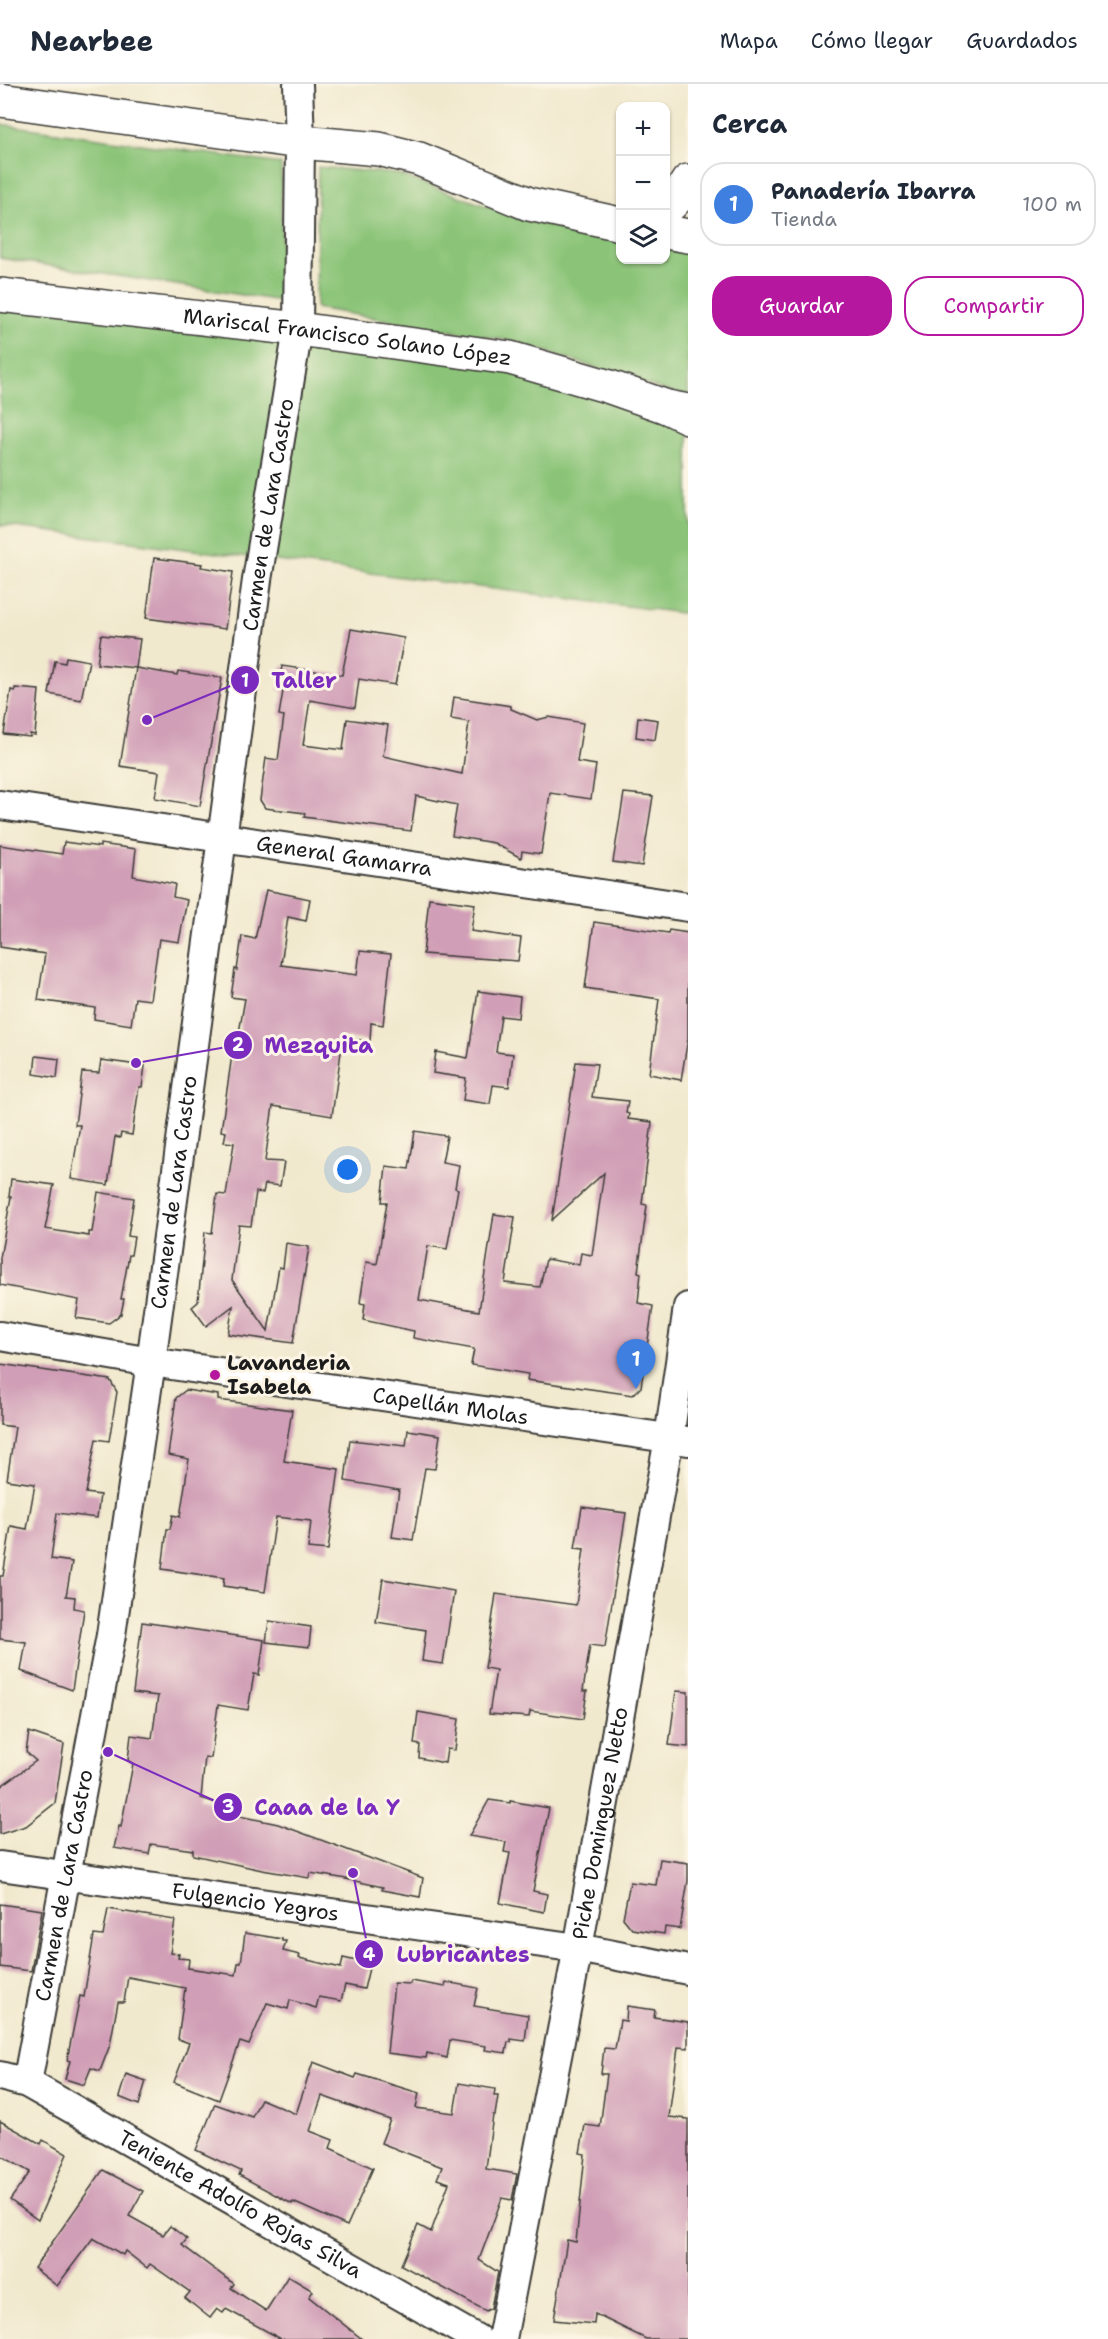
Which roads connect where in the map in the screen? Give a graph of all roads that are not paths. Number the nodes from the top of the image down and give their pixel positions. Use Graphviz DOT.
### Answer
graph roads {
  1 [pos="298,84"];
  2 [pos="0,100"];
  3 [pos="300,142"];
  4 [pos="688,181"];
  5 [pos="670,205"];
  6 [pos="616,223"];
  7 [pos="670,233"];
  8 [pos="688,236"];
  9 [pos="0,295"];
  10 [pos="298,329"];
  11 [pos="681,412"];
  12 [pos="0,805"];
  13 [pos="222,838"];
  14 [pos="688,907"];
  15 [pos="688,1307"];
  16 [pos="0,1336"];
  17 [pos="151,1362"];
  18 [pos="679,1439"];
  19 [pos="0,1866"];
  20 [pos="65,1875"];
  21 [pos="578,1948"];
  22 [pos="688,1970"];
  23 [pos="0,2076"];
  24 [pos="27,2083"];
  25 [pos="477,2339"];
  26 [pos="502,2339"];
  1 -- 3 [label="street, Carmen de Lara Castro"];
  2 -- 3 [label="main road"];
  3 -- 6 [label="main road"];
  3 -- 10 [label="street, Carmen de Lara Castro"];
  4 -- 5 [label="main road"];
  7 -- 8 [label="main road"];
  9 -- 10 [label="main road, Mariscal Francisco Solano López"];
  10 -- 11 [label="main road, Mariscal Francisco Solano López"];
  10 -- 13 [label="street, Carmen de Lara Castro"];
  12 -- 13 [label="street, General Gamarra"];
  13 -- 14 [label="street, General Gamarra"];
  13 -- 17 [label="street, Carmen de Lara Castro"];
  15 -- 18 [label="street, Piche Dominguez Netto"];
  16 -- 17 [label="street, Capellán Molas"];
  17 -- 18 [label="street, Capellán Molas"];
  17 -- 20 [label="street, Carmen de Lara Castro"];
  18 -- 21 [label="street, Piche Dominguez Netto"];
  19 -- 20 [label="street, Fulgencio Yegros"];
  20 -- 21 [label="street, Fulgencio Yegros"];
  20 -- 24 [label="street, Carmen de Lara Castro"];
  21 -- 22 [label="street, Fulgencio Yegros"];
  21 -- 26 [label="street, Piche Dominguez Netto"];
  23 -- 24 [label="street, Teniente Adolfo Rojas Silva"];
  24 -- 25 [label="street, Teniente Adolfo Rojas Silva"];
}
